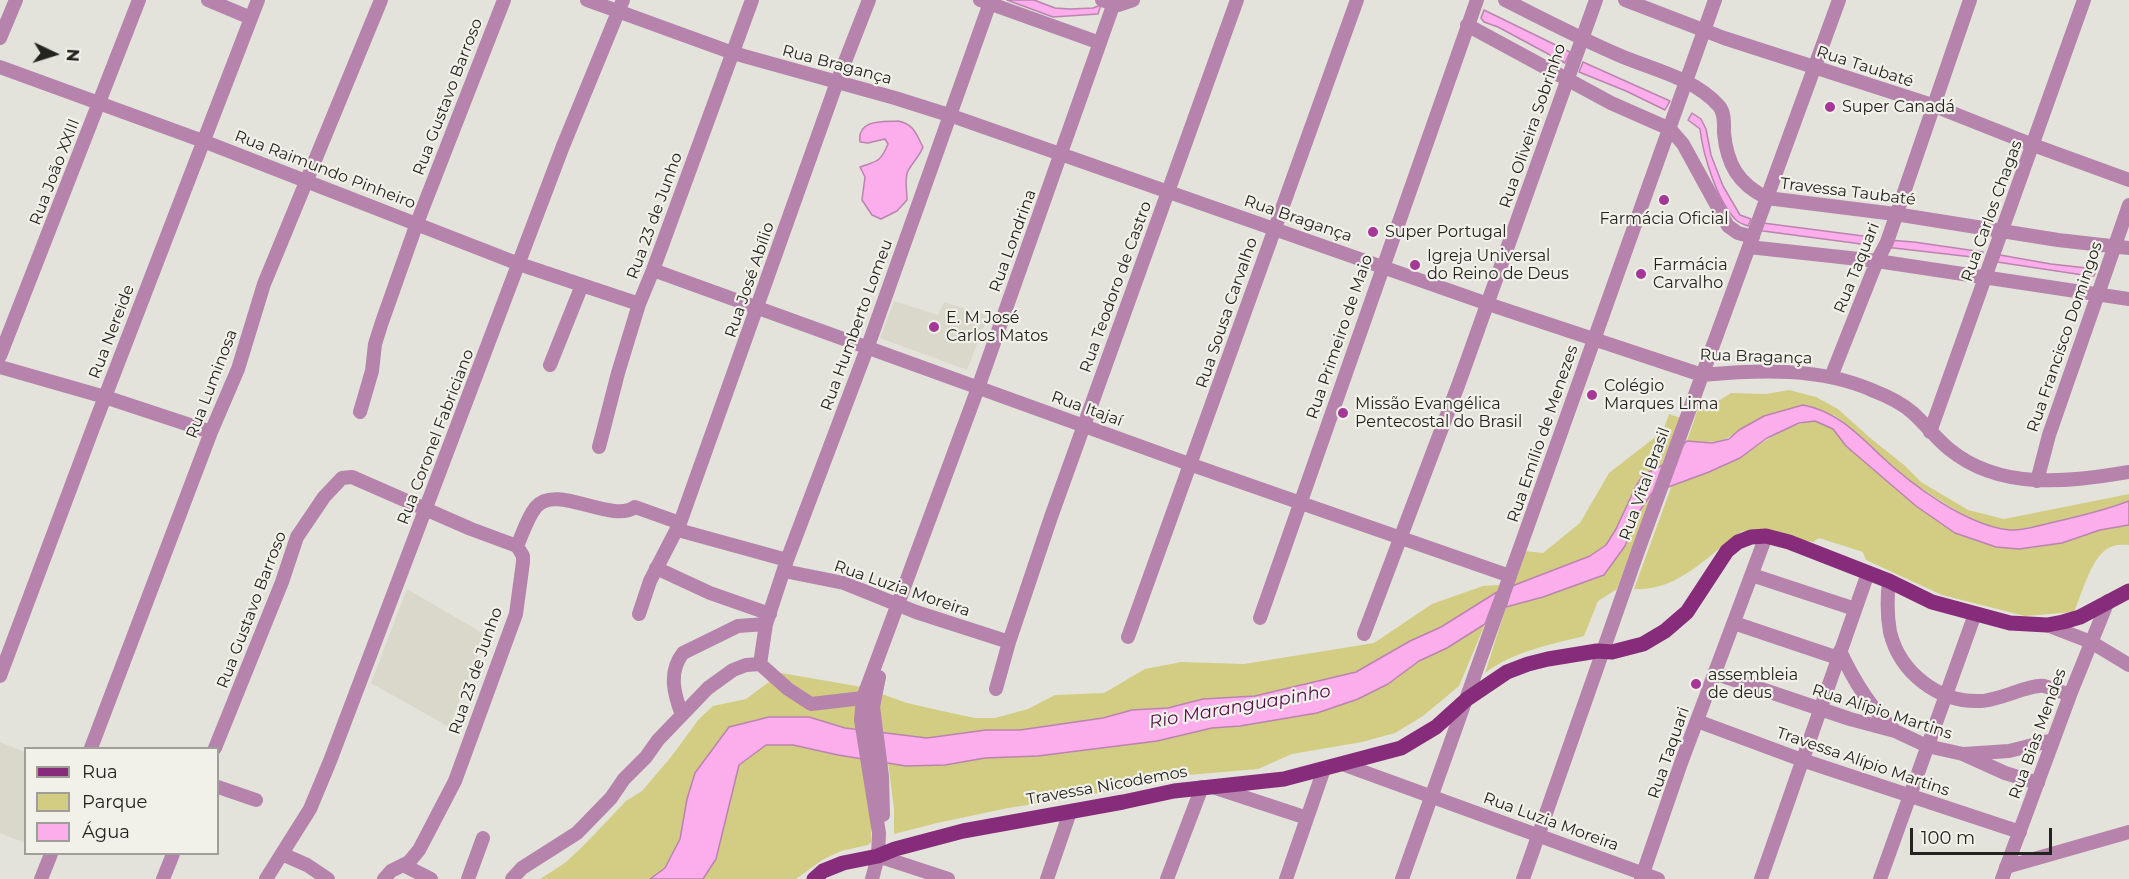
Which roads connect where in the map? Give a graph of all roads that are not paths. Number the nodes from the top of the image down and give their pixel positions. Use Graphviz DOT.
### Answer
graph roads {
  1 [pos="16,0"];
  2 [pos="139,0"];
  3 [pos="208,0"];
  4 [pos="258,0"];
  5 [pos="381,0"];
  6 [pos="504,0"];
  7 [pos="587,0"];
  8 [pos="752,0"];
  9 [pos="869,0"];
  10 [pos="1133,0"];
  11 [pos="1237,0"];
  12 [pos="1357,0"];
  13 [pos="1477,0"];
  14 [pos="1505,0"];
  15 [pos="1596,0"];
  16 [pos="1625,0"];
  17 [pos="1715,0"];
  18 [pos="1839,0"];
  19 [pos="1970,0"];
  20 [pos="2084,0"];
  21 [pos="987,1"];
  22 [pos="1110,2"];
  23 [pos="620,6"];
  24 [pos="251,18"];
  25 [pos="1467,25"];
  26 [pos="1704,29"];
  27 [pos="0,38"];
  28 [pos="1581,38"];
  29 [pos="1100,43"];
  30 [pos="733,53"];
  31 [pos="0,67"];
  32 [pos="1815,68"];
  33 [pos="1567,80"];
  34 [pos="1685,81"];
  35 [pos="837,82"];
  36 [pos="100,103"];
  37 [pos="1932,105"];
  38 [pos="951,116"];
  39 [pos="1670,129"];
  40 [pos="203,141"];
  41 [pos="2033,145"];
  42 [pos="1061,154"];
  43 [pos="307,180"];
  44 [pos="2129,180"];
  45 [pos="1168,191"];
  46 [pos="1767,198"];
  47 [pos="2129,205"];
  48 [pos="1895,214"];
  49 [pos="417,223"];
  50 [pos="1275,229"];
  51 [pos="2002,231"];
  52 [pos="1751,242"];
  53 [pos="2113,247"];
  54 [pos="2129,248"];
  55 [pos="1877,261"];
  56 [pos="519,264"];
  57 [pos="1382,266"];
  58 [pos="654,270"];
  59 [pos="1985,278"];
  60 [pos="582,285"];
  61 [pos="2096,295"];
  62 [pos="2129,299"];
  63 [pos="639,304"];
  64 [pos="1488,304"];
  65 [pos="759,308"];
  66 [pos="1594,340"];
  67 [pos="868,346"];
  68 [pos="0,356"];
  69 [pos="550,365"];
  70 [pos="0,367"];
  71 [pos="1702,375"];
  72 [pos="1831,377"];
  73 [pos="978,388"];
  74 [pos="105,397"];
  75 [pos="360,412"];
  76 [pos="1084,425"];
  77 [pos="211,432"];
  78 [pos="1930,432"];
  79 [pos="599,447"];
  80 [pos="1192,465"];
  81 [pos="2129,472"];
  82 [pos="2037,481"];
  83 [pos="1299,502"];
  84 [pos="426,510"];
  85 [pos="679,526"];
  86 [pos="1766,536"];
  87 [pos="1402,537"];
  88 [pos="517,546"];
  89 [pos="785,566"];
  90 [pos="656,568"];
  91 [pos="1868,573"];
  92 [pos="1752,575"];
  93 [pos="1509,581"];
  94 [pos="1889,581"];
  95 [pos="2129,591"];
  96 [pos="2108,602"];
  97 [pos="899,604"];
  98 [pos="1855,609"];
  99 [pos="639,614"];
  100 [pos="1975,614"];
  101 [pos="1260,618"];
  102 [pos="768,619"];
  103 [pos="1734,623"];
  104 [pos="2047,625"];
  105 [pos="891,628"];
  106 [pos="1364,634"];
  107 [pos="1128,637"];
  108 [pos="1009,642"];
  109 [pos="2091,642"];
  110 [pos="1604,651"];
  111 [pos="1839,654"];
  112 [pos="760,664"];
  113 [pos="2129,665"];
  114 [pos="1714,674"];
  115 [pos="0,676"];
  116 [pos="996,689"];
  117 [pos="1946,695"];
  118 [pos="2070,695"];
  119 [pos="863,698"];
  120 [pos="1467,699"];
  121 [pos="1819,709"];
  122 [pos="682,715"];
  123 [pos="868,719"];
  124 [pos="1697,721"];
  125 [pos="1895,731"];
  126 [pos="2053,740"];
  127 [pos="1927,746"];
  128 [pos="91,747"];
  129 [pos="215,747"];
  130 [pos="1962,754"];
  131 [pos="1802,760"];
  132 [pos="1342,764"];
  133 [pos="1324,769"];
  134 [pos="2038,783"];
  135 [pos="1209,787"];
  136 [pos="219,788"];
  137 [pos="1910,795"];
  138 [pos="1432,797"];
  139 [pos="256,800"];
  140 [pos="1070,812"];
  141 [pos="1307,818"];
  142 [pos="2019,832"];
  143 [pos="2129,832"];
  144 [pos="1539,835"];
  145 [pos="483,838"];
  146 [pos="282,854"];
  147 [pos="51,855"];
  148 [pos="173,855"];
  149 [pos="878,856"];
  150 [pos="393,872"];
  151 [pos="2004,873"];
  152 [pos="1642,876"];
  153 [pos="942,878"];
  154 [pos="41,879"];
  155 [pos="163,879"];
  156 [pos="266,879"];
  157 [pos="328,879"];
  158 [pos="431,879"];
  159 [pos="468,879"];
  160 [pos="512,879"];
  161 [pos="814,879"];
  162 [pos="872,879"];
  163 [pos="1047,879"];
  164 [pos="1167,879"];
  165 [pos="1286,879"];
  166 [pos="1402,879"];
  167 [pos="1523,879"];
  168 [pos="1658,879"];
  169 [pos="1761,879"];
  170 [pos="1880,879"];
  1 -- 27 [label="street"];
  2 -- 36 [label="street, Rua João XXIII"];
  3 -- 24 [label="street"];
  4 -- 24 [label="street, Rua Nereide"];
  5 -- 43 [label="street, Rua Luminosa"];
  6 -- 49 [label="street, Rua Gustavo Barroso"];
  7 -- 23 [label="street, Rua Bragança"];
  8 -- 30 [label="street, Rua 23 de Junho"];
  9 -- 35 [label="street, Rua José Abílio"];
  10 -- 22 [label="street"];
  11 -- 45 [label="street, Rua Teodoro de Castro"];
  12 -- 50 [label="street, Rua Sousa Carvalho"];
  13 -- 25 [label="street, Rua Primeiro de Maio"];
  14 -- 28 [label="street, Travessa Taubaté"];
  15 -- 28 [label="street, Rua Oliveira Sobrinho"];
  16 -- 26 [label="street, Rua Taubaté"];
  17 -- 26 [label="street, Rua Emílio de Menezes"];
  18 -- 32 [label="street, Rua Vital Brasil"];
  19 -- 37 [label="street, Rua Taquari"];
  20 -- 41 [label="street, Rua Carlos Chagas"];
  21 -- 29 [label="street"];
  21 -- 38 [label="street, Rua Humberto Lomeu"];
  22 -- 29 [label="street, Rua Londrina"];
  23 -- 30 [label="street, Rua Bragança"];
  23 -- 56 [label="street, Rua Coronel Fabriciano"];
  24 -- 40 [label="street, Rua Nereide"];
  25 -- 33 [label="street"];
  25 -- 57 [label="street, Rua Primeiro de Maio"];
  26 -- 32 [label="street, Rua Taubaté"];
  26 -- 34 [label="street, Rua Emílio de Menezes"];
  28 -- 33 [label="street, Rua Oliveira Sobrinho"];
  28 -- 34 [label="street, Travessa Taubaté"];
  29 -- 42 [label="street, Rua Londrina"];
  30 -- 35 [label="street, Rua Bragança"];
  30 -- 58 [label="street, Rua 23 de Junho"];
  31 -- 36 [label="street, Rua Raimundo Pinheiro"];
  32 -- 37 [label="street, Rua Taubaté"];
  32 -- 46 [label="street, Rua Vital Brasil"];
  33 -- 39 [label="street"];
  33 -- 64 [label="street, Rua Oliveira Sobrinho"];
  34 -- 39 [label="street, Rua Emílio de Menezes"];
  34 -- 46 [label="street, Travessa Taubaté"];
  35 -- 38 [label="street, Rua Bragança"];
  35 -- 65 [label="street, Rua José Abílio"];
  36 -- 40 [label="street, Rua Raimundo Pinheiro"];
  36 -- 68 [label="street, Rua João XXIII"];
  37 -- 41 [label="street, Rua Taubaté"];
  37 -- 48 [label="street, Rua Taquari"];
  38 -- 42 [label="street, Rua Bragança"];
  38 -- 67 [label="street, Rua Humberto Lomeu"];
  39 -- 52 [label="street"];
  39 -- 66 [label="street, Rua Emílio de Menezes"];
  40 -- 43 [label="street, Rua Raimundo Pinheiro"];
  40 -- 74 [label="street, Rua Nereide"];
  41 -- 44 [label="street, Rua Taubaté"];
  41 -- 51 [label="street, Rua Carlos Chagas"];
  42 -- 45 [label="street, Rua Bragança"];
  42 -- 73 [label="street, Rua Londrina"];
  43 -- 49 [label="street, Rua Raimundo Pinheiro"];
  43 -- 77 [label="street, Rua Luminosa"];
  45 -- 50 [label="street, Rua Bragança"];
  45 -- 76 [label="street, Rua Teodoro de Castro"];
  46 -- 48 [label="street, Travessa Taubaté"];
  46 -- 52 [label="street, Rua Vital Brasil"];
  47 -- 53 [label="street, Rua Francisco Domingos"];
  48 -- 51 [label="street, Travessa Taubaté"];
  48 -- 55 [label="street, Rua Taquari"];
  49 -- 56 [label="street, Rua Raimundo Pinheiro"];
  49 -- 75 [label="street, Rua Gustavo Barroso"];
  50 -- 57 [label="street, Rua Bragança"];
  50 -- 80 [label="street, Rua Sousa Carvalho"];
  51 -- 53 [label="street, Travessa Taubaté"];
  51 -- 59 [label="street, Rua Carlos Chagas"];
  52 -- 55 [label="street"];
  52 -- 71 [label="street, Rua Vital Brasil"];
  53 -- 54 [label="street, Travessa Taubaté"];
  53 -- 61 [label="street, Rua Francisco Domingos"];
  55 -- 59 [label="street"];
  55 -- 72 [label="street, Rua Taquari"];
  56 -- 60 [label="street, Rua Raimundo Pinheiro"];
  56 -- 84 [label="street, Rua Coronel Fabriciano"];
  57 -- 64 [label="street, Rua Bragança"];
  57 -- 83 [label="street, Rua Primeiro de Maio"];
  58 -- 63 [label="street, Rua 23 de Junho"];
  58 -- 65 [label="street, Rua Itajaí"];
  59 -- 61 [label="street"];
  59 -- 78 [label="street, Rua Carlos Chagas"];
  60 -- 63 [label="street, Rua Raimundo Pinheiro"];
  60 -- 69 [label="street"];
  61 -- 62 [label="street"];
  61 -- 82 [label="street, Rua Francisco Domingos"];
  63 -- 79 [label="street, Rua 23 de Junho"];
  64 -- 66 [label="street, Rua Bragança"];
  64 -- 87 [label="street, Rua Oliveira Sobrinho"];
  65 -- 67 [label="street, Rua Itajaí"];
  65 -- 85 [label="street, Rua José Abílio"];
  66 -- 71 [label="street, Rua Bragança"];
  66 -- 93 [label="street, Rua Emílio de Menezes"];
  67 -- 73 [label="street, Rua Itajaí"];
  67 -- 89 [label="street, Rua Humberto Lomeu"];
  70 -- 74 [label="street"];
  71 -- 72 [label="street, Rua Bragança"];
  71 -- 110 [label="street, Rua Vital Brasil"];
  72 -- 78 [label="street, Rua Bragança"];
  73 -- 76 [label="street, Rua Itajaí"];
  73 -- 97 [label="street, Rua Londrina"];
  74 -- 77 [label="street"];
  74 -- 115 [label="street, Rua Nereide"];
  76 -- 80 [label="street, Rua Itajaí"];
  76 -- 108 [label="street, Rua Teodoro de Castro"];
  77 -- 128 [label="street, Rua Luminosa"];
  78 -- 82 [label="street, Rua Bragança"];
  80 -- 83 [label="street, Rua Itajaí"];
  80 -- 107 [label="street, Rua Sousa Carvalho"];
  81 -- 82 [label="street, Rua Bragança"];
  83 -- 87 [label="street, Rua Itajaí"];
  83 -- 101 [label="street, Rua Primeiro de Maio"];
  84 -- 88 [label="street"];
  84 -- 129 [label="street, Rua Gustavo Barroso"];
  84 -- 146 [label="street, Rua Coronel Fabriciano"];
  85 -- 88 [label="street"];
  85 -- 89 [label="street, Rua Luzia Moreira"];
  85 -- 90 [label="street, Rua José Abílio"];
  86 -- 91 [label="main road"];
  86 -- 92 [label="street, Rua Taquari"];
  86 -- 110 [label="main road, Travessa Nicodemos"];
  87 -- 93 [label="street, Rua Itajaí"];
  87 -- 106 [label="street, Rua Oliveira Sobrinho"];
  88 -- 150 [label="street, Rua 23 de Junho"];
  89 -- 97 [label="street, Rua Luzia Moreira"];
  89 -- 102 [label="street, Rua Humberto Lomeu"];
  90 -- 99 [label="street, Rua José Abílio"];
  90 -- 102 [label="street"];
  91 -- 94 [label="main road"];
  91 -- 98 [label="street"];
  92 -- 98 [label="street"];
  92 -- 103 [label="street, Rua Taquari"];
  93 -- 120 [label="street, Rua Emílio de Menezes"];
  94 -- 100 [label="main road"];
  94 -- 117 [label="street"];
  95 -- 96 [label="main road"];
  96 -- 104 [label="main road"];
  96 -- 109 [label="street, Rua Bias Mendes"];
  97 -- 105 [label="street, Rua Londrina"];
  97 -- 108 [label="street, Rua Luzia Moreira"];
  98 -- 111 [label="street"];
  100 -- 104 [label="main road"];
  100 -- 117 [label="street"];
  102 -- 112 [label="street, Rua Humberto Lomeu"];
  102 -- 122 [label="street"];
  103 -- 111 [label="street"];
  103 -- 114 [label="street, Rua Taquari"];
  104 -- 109 [label="street"];
  105 -- 119 [label="street"];
  105 -- 123 [label="street"];
  108 -- 116 [label="street, Rua Teodoro de Castro"];
  109 -- 113 [label="street"];
  109 -- 118 [label="street, Rua Bias Mendes"];
  110 -- 120 [label="main road, Travessa Nicodemos"];
  110 -- 144 [label="street, Rua Vital Brasil"];
  111 -- 121 [label="street"];
  111 -- 125 [label="street"];
  112 -- 119 [label="street"];
  112 -- 122 [label="street"];
  114 -- 121 [label="street, Rua Alípio Martins"];
  114 -- 124 [label="street, Rua Taquari"];
  117 -- 118 [label="street"];
  117 -- 127 [label="street"];
  118 -- 126 [label="street, Rua Bias Mendes"];
  119 -- 123 [label="street"];
  120 -- 132 [label="main road, Travessa Nicodemos"];
  120 -- 138 [label="street, Rua Emílio de Menezes"];
  121 -- 125 [label="street, Rua Alípio Martins"];
  121 -- 131 [label="street"];
  122 -- 160 [label="street"];
  123 -- 149 [label="street"];
  124 -- 131 [label="street, Travessa Alípio Martins"];
  124 -- 152 [label="street, Rua Taquari"];
  125 -- 127 [label="street, Rua Alípio Martins"];
  126 -- 130 [label="street"];
  126 -- 134 [label="street, Rua Bias Mendes"];
  127 -- 130 [label="street, Rua Alípio Martins"];
  127 -- 137 [label="street"];
  130 -- 134 [label="street, Rua Alípio Martins"];
  131 -- 137 [label="street, Travessa Alípio Martins"];
  131 -- 169 [label="street"];
  132 -- 133 [label="main road, Travessa Nicodemos"];
  132 -- 138 [label="street, Rua Luzia Moreira"];
  133 -- 135 [label="main road, Travessa Nicodemos"];
  133 -- 141 [label="street"];
  134 -- 142 [label="street, Rua Bias Mendes"];
  135 -- 140 [label="main road, Travessa Nicodemos"];
  135 -- 141 [label="street"];
  135 -- 164 [label="street"];
  136 -- 139 [label="street"];
  137 -- 142 [label="street, Travessa Alípio Martins"];
  137 -- 170 [label="street"];
  138 -- 144 [label="street, Rua Luzia Moreira"];
  138 -- 166 [label="street, Rua Emílio de Menezes"];
  140 -- 149 [label="main road, Travessa Nicodemos"];
  140 -- 163 [label="street"];
  141 -- 165 [label="street"];
  142 -- 151 [label="street, Rua Bias Mendes"];
  143 -- 151 [label="street"];
  144 -- 152 [label="street, Rua Luzia Moreira"];
  144 -- 167 [label="street, Rua Vital Brasil"];
  145 -- 159 [label="street"];
  146 -- 156 [label="street, Rua Coronel Fabriciano"];
  146 -- 157 [label="street"];
  147 -- 154 [label="street"];
  148 -- 155 [label="street"];
  149 -- 153 [label="street"];
  149 -- 161 [label="main road, Travessa Nicodemos"];
  149 -- 162 [label="street"];
  150 -- 158 [label="street"];
  152 -- 168 [label="street, Rua Luzia Moreira"];
}
